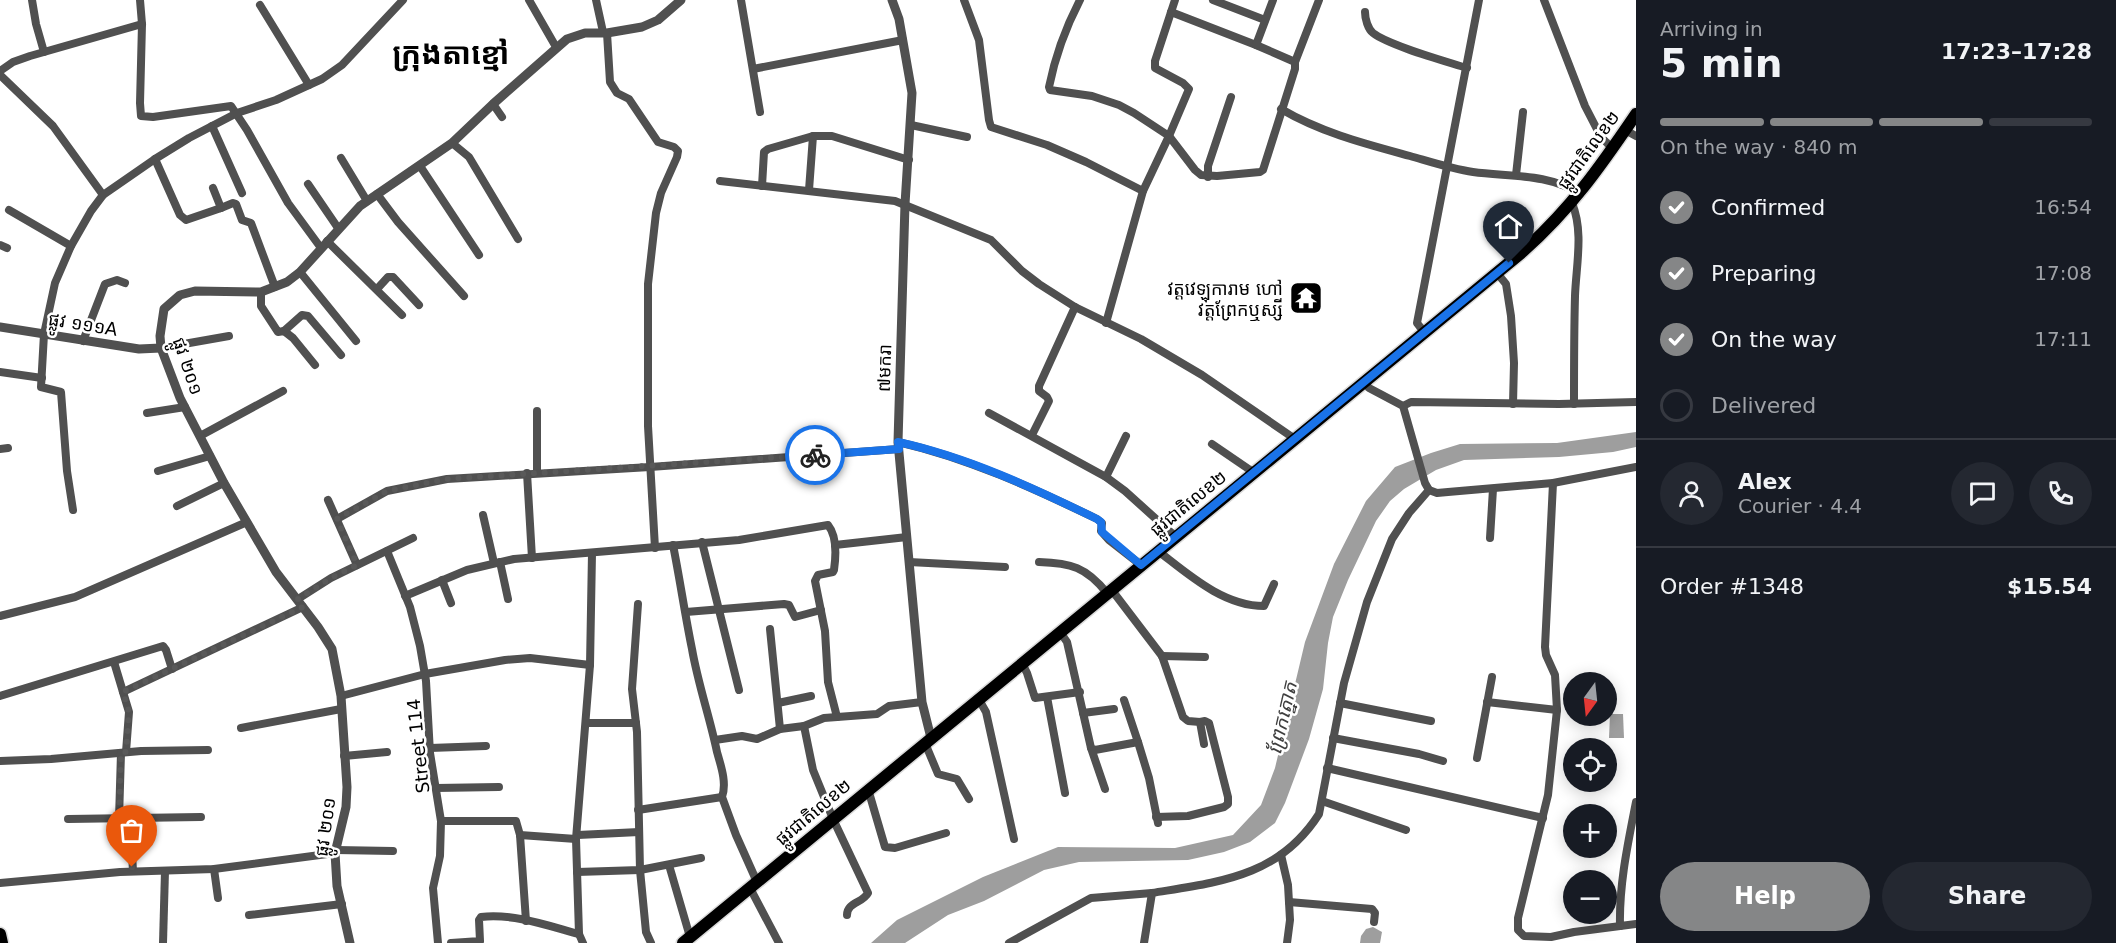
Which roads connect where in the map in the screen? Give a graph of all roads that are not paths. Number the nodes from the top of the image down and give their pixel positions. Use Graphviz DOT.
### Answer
graph roads {
  1 [pos="32,0"];
  2 [pos="140,0"];
  3 [pos="403,0"];
  4 [pos="529,0"];
  5 [pos="596,0"];
  6 [pos="681,0"];
  7 [pos="741,0"];
  8 [pos="892,0"];
  9 [pos="964,0"];
  10 [pos="1080,0"];
  11 [pos="1175,0"];
  12 [pos="1213,0"];
  13 [pos="1273,0"];
  14 [pos="1318,0"];
  15 [pos="1479,0"];
  16 [pos="1544,0"];
  17 [pos="260,5"];
  18 [pos="1171,12"];
  19 [pos="1365,12"];
  20 [pos="1265,20"];
  21 [pos="142,24"];
  22 [pos="605,32"];
  23 [pos="903,40"];
  24 [pos="1256,45"];
  25 [pos="556,47"];
  26 [pos="44,52"];
  27 [pos="1295,62"];
  28 [pos="1467,68"];
  29 [pos="753,69"];
  30 [pos="0,73"];
  31 [pos="309,85"];
  32 [pos="1231,97"];
  33 [pos="493,104"];
  34 [pos="1281,109"];
  35 [pos="760,112"];
  36 [pos="1523,112"];
  37 [pos="237,113"];
  38 [pos="1636,114"];
  39 [pos="502,117"];
  40 [pos="911,125"];
  41 [pos="212,126"];
  42 [pos="1631,133"];
  43 [pos="813,136"];
  44 [pos="967,136"];
  45 [pos="1169,136"];
  46 [pos="452,143"];
  47 [pos="1612,148"];
  48 [pos="341,158"];
  49 [pos="155,159"];
  50 [pos="909,160"];
  51 [pos="420,166"];
  52 [pos="1448,166"];
  53 [pos="1516,175"];
  54 [pos="1208,177"];
  55 [pos="720,181"];
  56 [pos="308,184"];
  57 [pos="762,186"];
  58 [pos="213,188"];
  59 [pos="809,190"];
  60 [pos="1143,191"];
  61 [pos="242,193"];
  62 [pos="377,194"];
  63 [pos="103,195"];
  64 [pos="1576,199"];
  65 [pos="367,201"];
  66 [pos="905,204"];
  67 [pos="221,208"];
  68 [pos="9,210"];
  69 [pos="338,228"];
  70 [pos="518,239"];
  71 [pos="324,245"];
  72 [pos="71,246"];
  73 [pos="479,255"];
  74 [pos="300,272"];
  75 [pos="1497,273"];
  76 [pos="126,283"];
  77 [pos="275,287"];
  78 [pos="377,289"];
  79 [pos="261,292"];
  80 [pos="464,296"];
  81 [pos="419,305"];
  82 [pos="1076,307"];
  83 [pos="402,315"];
  84 [pos="1106,323"];
  85 [pos="0,327"];
  86 [pos="284,331"];
  87 [pos="1424,332"];
  88 [pos="44,334"];
  89 [pos="228,336"];
  90 [pos="82,340"];
  91 [pos="356,341"];
  92 [pos="161,348"];
  93 [pos="341,356"];
  94 [pos="315,365"];
  95 [pos="0,372"];
  96 [pos="42,378"];
  97 [pos="1364,382"];
  98 [pos="283,391"];
  99 [pos="1636,402"];
  100 [pos="1513,404"];
  101 [pos="1574,404"];
  102 [pos="1403,406"];
  103 [pos="185,407"];
  104 [pos="537,411"];
  105 [pos="147,413"];
  106 [pos="989,413"];
  107 [pos="1032,435"];
  108 [pos="200,436"];
  109 [pos="1126,436"];
  110 [pos="1295,439"];
  111 [pos="1212,444"];
  112 [pos="898,446"];
  113 [pos="210,456"];
  114 [pos="650,467"];
  115 [pos="1636,468"];
  116 [pos="158,471"];
  117 [pos="1253,472"];
  118 [pos="527,473"];
  119 [pos="537,473"];
  120 [pos="1106,477"];
  121 [pos="224,483"];
  122 [pos="1553,483"];
  123 [pos="1427,486"];
  124 [pos="1493,489"];
  125 [pos="328,500"];
  126 [pos="177,506"];
  127 [pos="73,510"];
  128 [pos="483,515"];
  129 [pos="337,519"];
  130 [pos="247,522"];
  131 [pos="907,537"];
  132 [pos="1176,537"];
  133 [pos="413,538"];
  134 [pos="1491,538"];
  135 [pos="702,542"];
  136 [pos="673,545"];
  137 [pos="835,545"];
  138 [pos="655,548"];
  139 [pos="387,551"];
  140 [pos="1158,551"];
  141 [pos="592,553"];
  142 [pos="532,558"];
  143 [pos="497,562"];
  144 [pos="909,562"];
  145 [pos="1039,562"];
  146 [pos="357,565"];
  147 [pos="1141,565"];
  148 [pos="1005,567"];
  149 [pos="442,580"];
  150 [pos="1274,584"];
  151 [pos="1109,591"];
  152 [pos="405,596"];
  153 [pos="508,599"];
  154 [pos="301,603"];
  155 [pos="451,603"];
  156 [pos="638,604"];
  157 [pos="719,609"];
  158 [pos="821,610"];
  159 [pos="686,612"];
  160 [pos="0,616"];
  161 [pos="770,629"];
  162 [pos="1060,632"];
  163 [pos="1162,656"];
  164 [pos="1204,657"];
  165 [pos="114,662"];
  166 [pos="1022,663"];
  167 [pos="590,665"];
  168 [pos="172,669"];
  169 [pos="425,674"];
  170 [pos="1492,677"];
  171 [pos="739,690"];
  172 [pos="123,692"];
  173 [pos="1080,692"];
  174 [pos="0,696"];
  175 [pos="341,696"];
  176 [pos="811,696"];
  177 [pos="1047,697"];
  178 [pos="978,698"];
  179 [pos="1124,700"];
  180 [pos="922,702"];
  181 [pos="1487,702"];
  182 [pos="1340,703"];
  183 [pos="778,704"];
  184 [pos="341,709"];
  185 [pos="1114,709"];
  186 [pos="1557,710"];
  187 [pos="1083,714"];
  188 [pos="837,717"];
  189 [pos="1431,721"];
  190 [pos="1200,722"];
  191 [pos="586,723"];
  192 [pos="636,723"];
  193 [pos="804,726"];
  194 [pos="241,728"];
  195 [pos="780,729"];
  196 [pos="1334,738"];
  197 [pos="715,740"];
  198 [pos="928,741"];
  199 [pos="1138,742"];
  200 [pos="1204,744"];
  201 [pos="486,746"];
  202 [pos="430,748"];
  203 [pos="1091,748"];
  204 [pos="208,750"];
  205 [pos="387,752"];
  206 [pos="124,753"];
  207 [pos="344,756"];
  208 [pos="1477,758"];
  209 [pos="0,760"];
  210 [pos="1443,761"];
  211 [pos="1327,768"];
  212 [pos="499,787"];
  213 [pos="436,788"];
  214 [pos="868,789"];
  215 [pos="1106,789"];
  216 [pos="1065,793"];
  217 [pos="722,797"];
  218 [pos="969,799"];
  219 [pos="1322,801"];
  220 [pos="1636,802"];
  221 [pos="638,810"];
  222 [pos="201,817"];
  223 [pos="1543,818"];
  224 [pos="68,819"];
  225 [pos="119,819"];
  226 [pos="130,819"];
  227 [pos="833,819"];
  228 [pos="441,821"];
  229 [pos="1406,830"];
  230 [pos="639,832"];
  231 [pos="946,833"];
  232 [pos="520,835"];
  233 [pos="577,837"];
  234 [pos="1014,839"];
  235 [pos="335,851"];
  236 [pos="393,851"];
  237 [pos="1281,855"];
  238 [pos="700,858"];
  239 [pos="669,865"];
  240 [pos="214,869"];
  241 [pos="640,870"];
  242 [pos="165,871"];
  243 [pos="133,872"];
  244 [pos="577,872"];
  245 [pos="0,883"];
  246 [pos="754,885"];
  247 [pos="1152,893"];
  248 [pos="218,898"];
  249 [pos="1289,902"];
  250 [pos="342,904"];
  251 [pos="249,915"];
  252 [pos="847,915"];
  253 [pos="526,921"];
  254 [pos="1374,922"];
  255 [pos="1636,924"];
  256 [pos="1620,926"];
  257 [pos="0,934"];
  258 [pos="579,934"];
  259 [pos="686,941"];
  260 [pos="2,943"];
  261 [pos="163,943"];
  262 [pos="350,943"];
  263 [pos="438,943"];
  264 [pos="451,943"];
  265 [pos="583,943"];
  266 [pos="651,943"];
  267 [pos="779,943"];
  268 [pos="1009,943"];
  269 [pos="1144,943"];
  270 [pos="1287,943"];
  1 -- 26 [label="street"];
  2 -- 21 [label="street"];
  3 -- 31 [label="street"];
  4 -- 25 [label="street"];
  5 -- 22 [label="street"];
  6 -- 22 [label="street, ផ្លូវ ២០១"];
  7 -- 29 [label="street"];
  8 -- 23 [label="street, ៧មករា"];
  9 -- 60 [label="street"];
  10 -- 45 [label="street"];
  11 -- 18 [label="street"];
  12 -- 20 [label="street"];
  13 -- 20 [label="street"];
  14 -- 27 [label="street"];
  15 -- 28 [label="street"];
  16 -- 47 [label="street"];
  17 -- 31 [label="street"];
  18 -- 24 [label="street"];
  18 -- 45 [label="street"];
  19 -- 28 [label="street"];
  20 -- 24 [label="street"];
  21 -- 26 [label="street"];
  21 -- 37 [label="street"];
  22 -- 25 [label="street, ផ្លូវ ២០១"];
  22 -- 114 [label="street"];
  23 -- 29 [label="street"];
  23 -- 40 [label="street, ៧មករា"];
  24 -- 27 [label="street"];
  25 -- 33 [label="street, ផ្លូវ ២០១"];
  26 -- 30 [label="street"];
  27 -- 34 [label="street"];
  28 -- 52 [label="street"];
  29 -- 35 [label="street"];
  30 -- 63 [label="street"];
  31 -- 37 [label="street"];
  32 -- 54 [label="street"];
  33 -- 39 [label="street"];
  33 -- 46 [label="street, ផ្លូវ ២០១"];
  34 -- 52 [label="street"];
  34 -- 54 [label="street"];
  36 -- 53 [label="street"];
  37 -- 41 [label="street"];
  37 -- 71 [label="street"];
  38 -- 42 [label="main road, ផ្លូវជាតិលេខ២"];
  40 -- 44 [label="street"];
  40 -- 50 [label="street, ៧មករា"];
  41 -- 49 [label="street"];
  41 -- 61 [label="street"];
  42 -- 47 [label="main road, ផ្លូវជាតិលេខ២"];
  43 -- 50 [label="street"];
  43 -- 57 [label="street"];
  43 -- 59 [label="street"];
  45 -- 54 [label="street"];
  45 -- 60 [label="street"];
  46 -- 51 [label="street, ផ្លូវ ២០១"];
  46 -- 70 [label="street"];
  47 -- 64 [label="main road, ផ្លូវជាតិលេខ២"];
  48 -- 65 [label="street"];
  49 -- 63 [label="street"];
  49 -- 67 [label="street"];
  50 -- 66 [label="street, ៧មករា"];
  51 -- 62 [label="street, ផ្លូវ ២០១"];
  51 -- 73 [label="street"];
  52 -- 53 [label="street"];
  52 -- 87 [label="street"];
  53 -- 64 [label="street"];
  55 -- 57 [label="street"];
  56 -- 69 [label="street"];
  57 -- 59 [label="street"];
  58 -- 67 [label="street"];
  59 -- 66 [label="street"];
  60 -- 84 [label="street"];
  62 -- 65 [label="street, ផ្លូវ ២០១"];
  62 -- 80 [label="street"];
  63 -- 72 [label="street"];
  64 -- 75 [label="main road, ផ្លូវជាតិលេខ២"];
  64 -- 101 [label="street"];
  65 -- 69 [label="street, ផ្លូវ ២០១"];
  66 -- 82 [label="street"];
  66 -- 112 [label="street, ៧មករា"];
  67 -- 77 [label="street"];
  68 -- 72 [label="street"];
  69 -- 71 [label="street, ផ្លូវ ២០១"];
  71 -- 74 [label="street, ផ្លូវ ២០១"];
  71 -- 78 [label="street"];
  72 -- 88 [label="street"];
  74 -- 77 [label="street, ផ្លូវ ២០១"];
  74 -- 91 [label="street"];
  75 -- 87 [label="main road, ផ្លូវជាតិលេខ២"];
  75 -- 100 [label="street"];
  76 -- 90 [label="street"];
  77 -- 79 [label="street, ផ្លូវ ២០១"];
  78 -- 81 [label="street"];
  78 -- 83 [label="street"];
  79 -- 86 [label="street"];
  79 -- 92 [label="street, ផ្លូវ ២០១"];
  82 -- 84 [label="street"];
  82 -- 107 [label="street"];
  84 -- 110 [label="street"];
  85 -- 88 [label="street, ផ្លូវ ១១១A"];
  86 -- 93 [label="street"];
  86 -- 94 [label="street"];
  87 -- 97 [label="main road, ផ្លូវជាតិលេខ២"];
  88 -- 90 [label="street, ផ្លូវ ១១១A"];
  88 -- 96 [label="street"];
  89 -- 92 [label="street"];
  90 -- 92 [label="street, ផ្លូវ ១១១A"];
  92 -- 103 [label="street, ផ្លូវ ២០១"];
  95 -- 96 [label="street"];
  96 -- 127 [label="street"];
  97 -- 102 [label="street"];
  97 -- 110 [label="main road, ផ្លូវជាតិលេខ២"];
  98 -- 108 [label="street"];
  99 -- 101 [label="street"];
  100 -- 101 [label="street"];
  100 -- 102 [label="street"];
  102 -- 123 [label="street"];
  103 -- 105 [label="street"];
  103 -- 108 [label="street, ផ្លូវ ២០១"];
  104 -- 119 [label="street"];
  106 -- 107 [label="street"];
  107 -- 120 [label="street"];
  108 -- 113 [label="street, ផ្លូវ ២០១"];
  109 -- 120 [label="street"];
  110 -- 117 [label="main road, ផ្លូវជាតិលេខ២"];
  111 -- 117 [label="street"];
  112 -- 114 [label="street"];
  112 -- 131 [label="street, ៧មករា"];
  112 -- 147 [label="street"];
  113 -- 116 [label="street"];
  113 -- 121 [label="street, ផ្លូវ ២០១"];
  114 -- 119 [label="street"];
  114 -- 138 [label="street"];
  115 -- 122 [label="street"];
  117 -- 132 [label="main road, ផ្លូវជាតិលេខ២"];
  118 -- 119 [label="street"];
  118 -- 129 [label="street"];
  118 -- 142 [label="street"];
  120 -- 132 [label="street"];
  121 -- 126 [label="street"];
  121 -- 130 [label="street, ផ្លូវ ២០១"];
  122 -- 124 [label="street"];
  122 -- 186 [label="street"];
  123 -- 124 [label="street"];
  123 -- 182 [label="street"];
  124 -- 134 [label="street"];
  125 -- 129 [label="street"];
  128 -- 143 [label="street"];
  129 -- 146 [label="street"];
  130 -- 154 [label="street, ផ្លូវ ២០១"];
  130 -- 160 [label="street"];
  131 -- 137 [label="street"];
  131 -- 144 [label="street, ៧មករា"];
  132 -- 140 [label="main road, ផ្លូវជាតិលេខ២"];
  133 -- 139 [label="street"];
  135 -- 136 [label="street"];
  135 -- 137 [label="street"];
  135 -- 157 [label="street"];
  136 -- 138 [label="street"];
  136 -- 159 [label="street"];
  137 -- 158 [label="street"];
  138 -- 141 [label="street"];
  139 -- 146 [label="street"];
  139 -- 152 [label="street, Street 114"];
  140 -- 147 [label="main road, ផ្លូវជាតិលេខ២"];
  140 -- 150 [label="street"];
  141 -- 142 [label="street"];
  141 -- 167 [label="street"];
  142 -- 143 [label="street"];
  143 -- 149 [label="street"];
  143 -- 153 [label="street"];
  144 -- 148 [label="street"];
  144 -- 180 [label="street, ៧មករា"];
  145 -- 151 [label="street"];
  146 -- 154 [label="street"];
  147 -- 151 [label="main road, ផ្លូវជាតិលេខ២"];
  149 -- 152 [label="street"];
  149 -- 155 [label="street"];
  151 -- 162 [label="main road, ផ្លូវជាតិលេខ២"];
  151 -- 163 [label="street"];
  152 -- 169 [label="street, Street 114"];
  154 -- 168 [label="street"];
  154 -- 175 [label="street, ផ្លូវ ២០១"];
  156 -- 192 [label="street"];
  157 -- 158 [label="street"];
  157 -- 159 [label="street"];
  157 -- 171 [label="street"];
  158 -- 188 [label="street"];
  159 -- 197 [label="street"];
  161 -- 183 [label="street"];
  162 -- 166 [label="main road, ផ្លូវជាតិលេខ២"];
  162 -- 173 [label="street"];
  163 -- 164 [label="street"];
  163 -- 190 [label="street"];
  165 -- 168 [label="street"];
  165 -- 172 [label="street"];
  165 -- 174 [label="street"];
  166 -- 177 [label="street"];
  166 -- 178 [label="main road, ផ្លូវជាតិលេខ២"];
  167 -- 169 [label="street"];
  167 -- 191 [label="street"];
  168 -- 172 [label="street"];
  169 -- 175 [label="street"];
  169 -- 202 [label="street, Street 114"];
  170 -- 181 [label="street"];
  172 -- 206 [label="street"];
  173 -- 177 [label="street"];
  173 -- 187 [label="street"];
  175 -- 184 [label="street, ផ្លូវ ២០១"];
  176 -- 183 [label="street"];
  177 -- 216 [label="street"];
  178 -- 198 [label="main road, ផ្លូវជាតិលេខ២"];
  178 -- 234 [label="street"];
  179 -- 199 [label="street"];
  180 -- 188 [label="street"];
  180 -- 198 [label="street, ៧មករា"];
  181 -- 186 [label="street"];
  181 -- 208 [label="street"];
  182 -- 189 [label="street"];
  182 -- 196 [label="street"];
  183 -- 195 [label="street"];
  184 -- 194 [label="street"];
  184 -- 207 [label="street, ផ្លូវ ២០១"];
  185 -- 187 [label="street"];
  186 -- 223 [label="street"];
  187 -- 203 [label="street"];
  188 -- 193 [label="street"];
  190 -- 199 [label="street"];
  190 -- 200 [label="street"];
  191 -- 192 [label="street"];
  191 -- 233 [label="street"];
  192 -- 221 [label="street"];
  193 -- 195 [label="street"];
  193 -- 227 [label="street"];
  195 -- 197 [label="street"];
  196 -- 210 [label="street"];
  196 -- 211 [label="street"];
  197 -- 217 [label="street"];
  198 -- 214 [label="main road, ផ្លូវជាតិលេខ២"];
  198 -- 218 [label="street"];
  199 -- 203 [label="street"];
  201 -- 202 [label="street"];
  202 -- 213 [label="street, Street 114"];
  203 -- 215 [label="street"];
  204 -- 206 [label="street"];
  205 -- 207 [label="street"];
  206 -- 209 [label="street"];
  206 -- 225 [label="street"];
  207 -- 235 [label="street, ផ្លូវ ២០១"];
  211 -- 219 [label="street"];
  211 -- 223 [label="street"];
  212 -- 213 [label="street"];
  213 -- 228 [label="street, Street 114"];
  214 -- 227 [label="main road, ផ្លូវជាតិលេខ២"];
  214 -- 231 [label="street"];
  217 -- 221 [label="street"];
  217 -- 246 [label="street"];
  219 -- 229 [label="street"];
  219 -- 237 [label="street"];
  220 -- 256 [label="street"];
  221 -- 230 [label="street"];
  222 -- 226 [label="street"];
  223 -- 256 [label="street"];
  224 -- 225 [label="street"];
  225 -- 226 [label="street"];
  226 -- 243 [label="street"];
  227 -- 246 [label="main road, ផ្លូវជាតិលេខ២"];
  227 -- 252 [label="street"];
  228 -- 232 [label="street"];
  228 -- 263 [label="street, Street 114"];
  230 -- 233 [label="street"];
  230 -- 241 [label="street"];
  232 -- 233 [label="street"];
  232 -- 253 [label="street"];
  233 -- 244 [label="street"];
  235 -- 236 [label="street"];
  235 -- 240 [label="street"];
  235 -- 250 [label="street, ផ្លូវ ២០១"];
  237 -- 247 [label="street"];
  237 -- 249 [label="street"];
  238 -- 239 [label="street"];
  239 -- 241 [label="street"];
  239 -- 259 [label="street"];
  240 -- 242 [label="street"];
  240 -- 248 [label="street"];
  241 -- 244 [label="street"];
  241 -- 266 [label="street"];
  242 -- 243 [label="street"];
  242 -- 261 [label="street"];
  243 -- 245 [label="street"];
  244 -- 258 [label="street"];
  246 -- 259 [label="main road, ផ្លូវជាតិលេខ២"];
  246 -- 267 [label="street"];
  247 -- 268 [label="street"];
  247 -- 269 [label="street"];
  249 -- 254 [label="street"];
  249 -- 270 [label="street"];
  250 -- 251 [label="street"];
  250 -- 262 [label="street, ផ្លូវ ២០១"];
  253 -- 258 [label="street"];
  253 -- 264 [label="street"];
  255 -- 256 [label="street"];
  257 -- 260 [label="main road"];
  258 -- 265 [label="street"];
}
